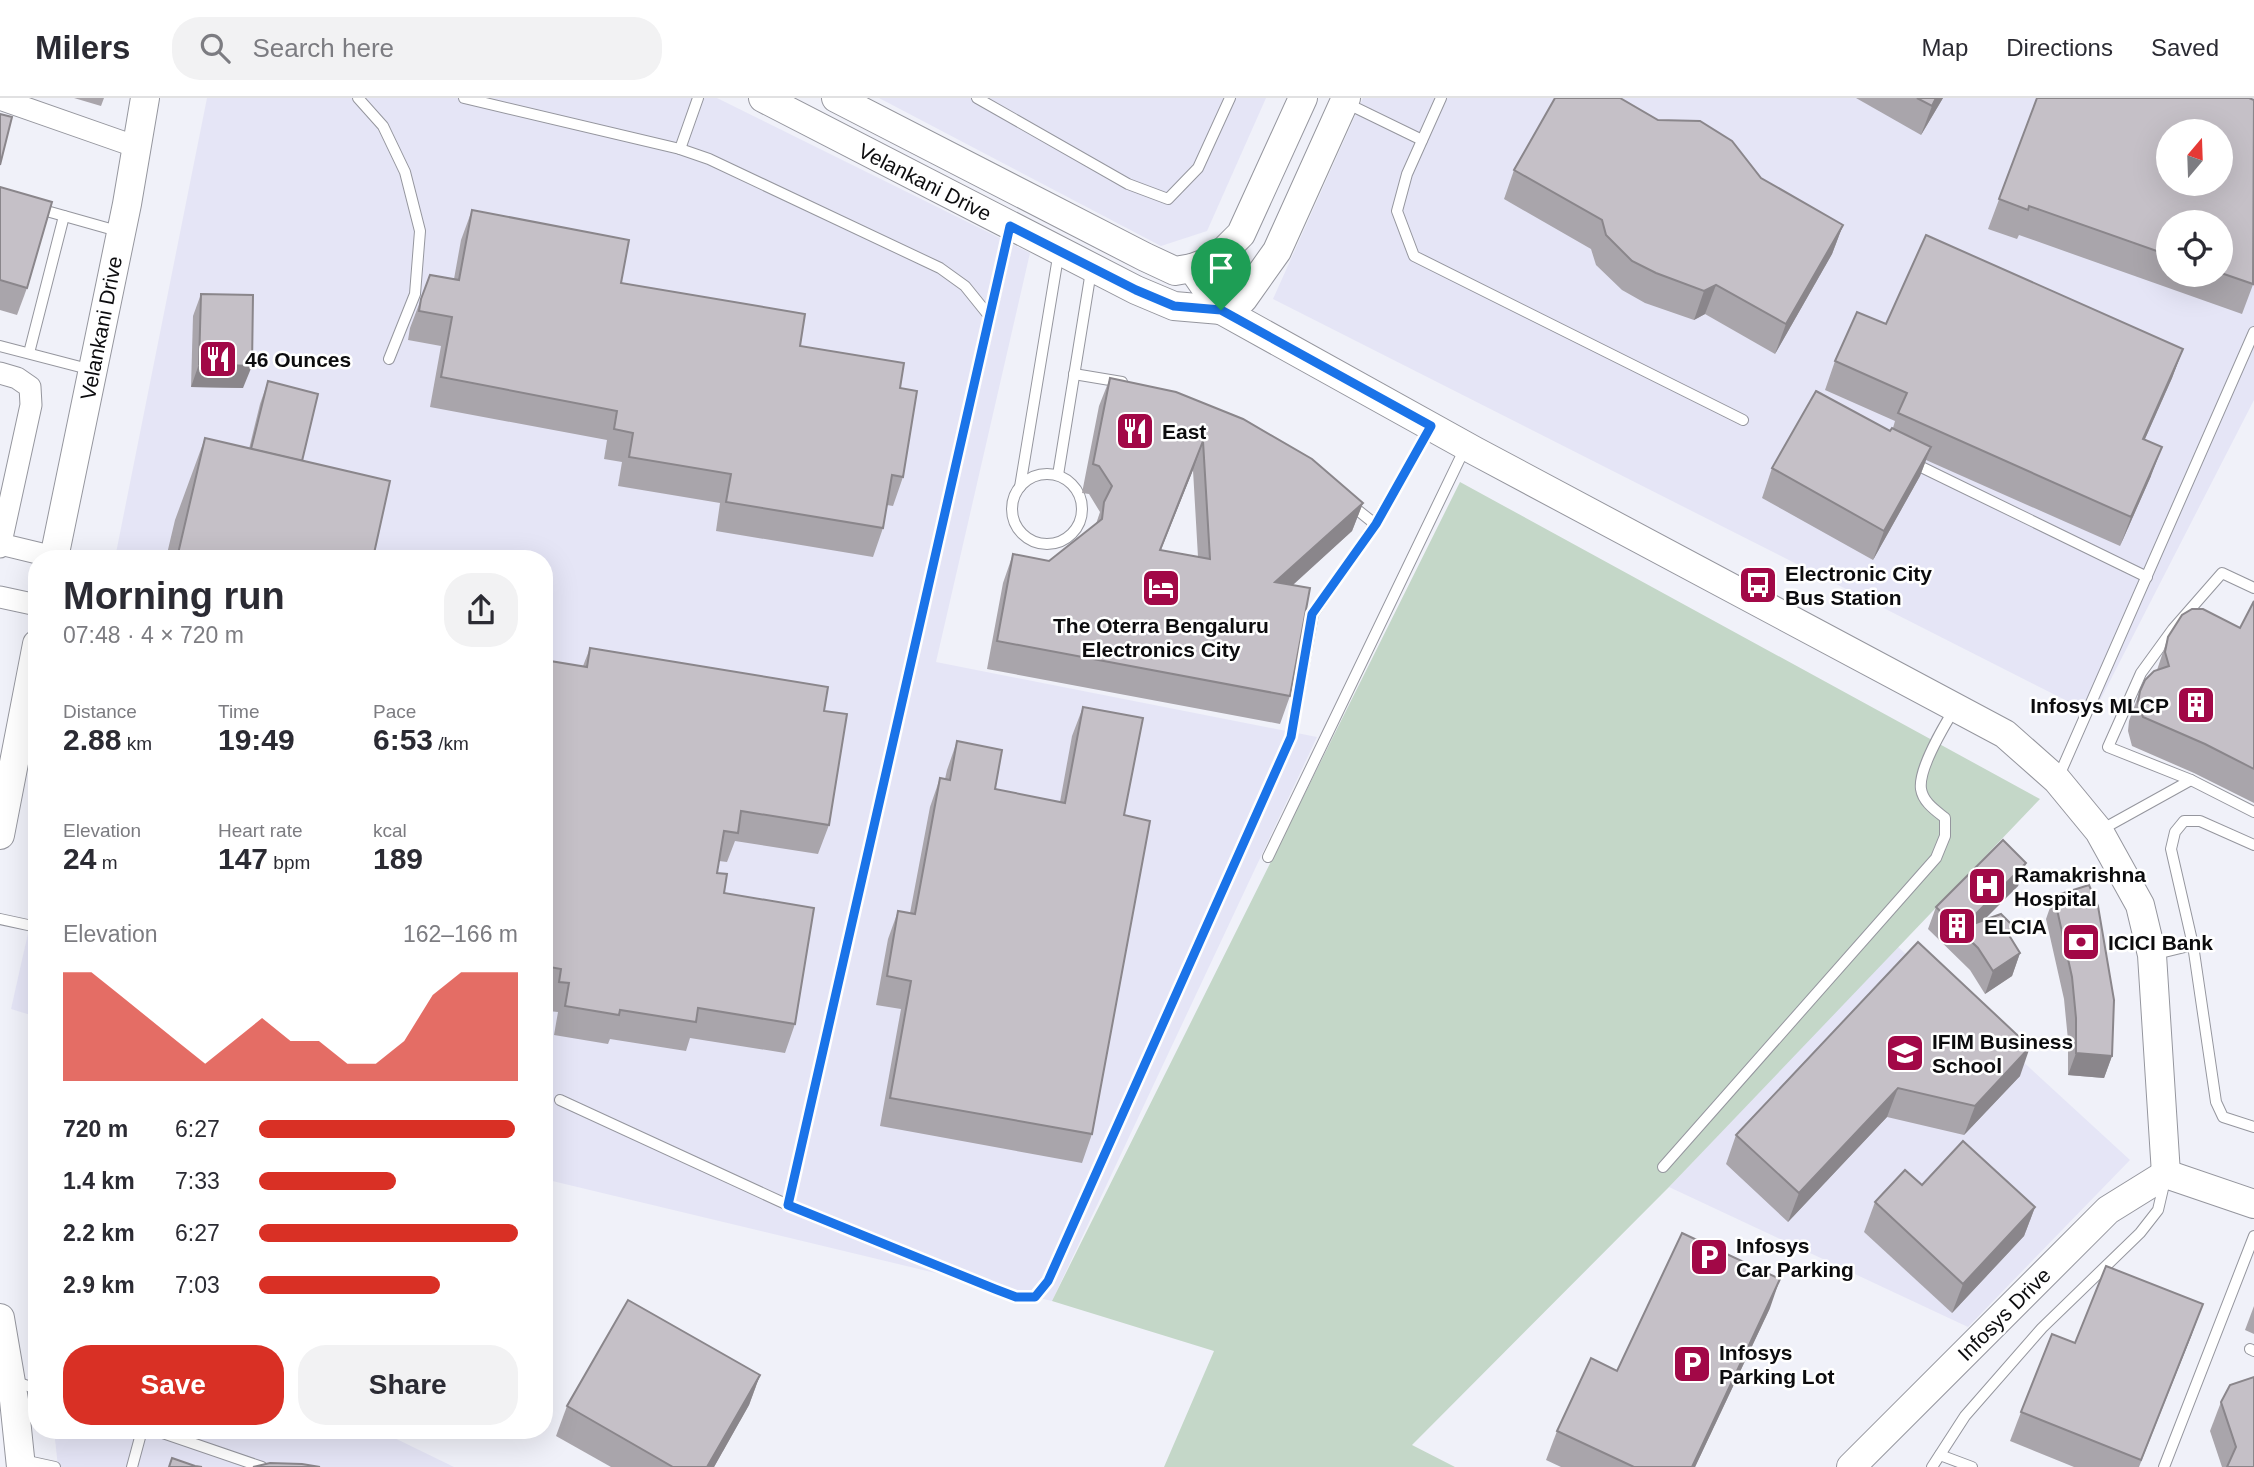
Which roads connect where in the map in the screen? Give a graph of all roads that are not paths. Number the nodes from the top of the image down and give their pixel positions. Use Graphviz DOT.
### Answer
graph roads {
  1 [pos="145,98"];
  2 [pos="358,98"];
  3 [pos="464,98"];
  4 [pos="698,98"];
  5 [pos="763,98"];
  6 [pos="836,98"];
  7 [pos="977,98"];
  8 [pos="1230,98"];
  9 [pos="1303,98"];
  10 [pos="1441,98"];
  11 [pos="0,99"];
  12 [pos="1345,100"];
  13 [pos="1422,140"];
  14 [pos="137,147"];
  15 [pos="680,149"];
  16 [pos="26,205"];
  17 [pos="64,216"];
  18 [pos="1010,226"];
  19 [pos="121,232"];
  20 [pos="1059,251"];
  21 [pos="1204,263"];
  22 [pos="1092,268"];
  23 [pos="1232,305"];
  24 [pos="990,317"];
  25 [pos="2254,332"];
  26 [pos="0,346"];
  27 [pos="29,353"];
  28 [pos="389,359"];
  29 [pos="93,370"];
  30 [pos="0,373"];
  31 [pos="1074,374"];
  32 [pos="1132,383"];
  33 [pos="1744,420"];
  34 [pos="1431,426"];
  35 [pos="1466,445"];
  36 [pos="1898,456"];
  37 [pos="1058,475"];
  38 [pos="1020,487"];
  39 [pos="1336,493"];
  40 [pos="1376,524"];
  41 [pos="0,545"];
  42 [pos="56,550"];
  43 [pos="28,552"];
  44 [pos="2147,577"];
  45 [pos="2254,588"];
  46 [pos="0,597"];
  47 [pos="28,603"];
  48 [pos="28,680"];
  49 [pos="1955,708"];
  50 [pos="7,767"];
  51 [pos="2057,780"];
  52 [pos="2191,780"];
  53 [pos="2254,812"];
  54 [pos="2099,831"];
  55 [pos="0,835"];
  56 [pos="2254,845"];
  57 [pos="1268,857"];
  58 [pos="0,919"];
  59 [pos="28,925"];
  60 [pos="2193,945"];
  61 [pos="2152,955"];
  62 [pos="560,1100"];
  63 [pos="2254,1127"];
  64 [pos="1663,1167"];
  65 [pos="2166,1174"];
  66 [pos="2254,1204"];
  67 [pos="788,1205"];
  68 [pos="2254,1236"];
  69 [pos="0,1318"];
  70 [pos="24,1385"];
  71 [pos="140,1439"];
  72 [pos="180,1439"];
  73 [pos="1940,1455"];
  74 [pos="21,1463"];
  75 [pos="55,1467"];
  76 [pos="132,1467"];
  77 [pos="262,1467"];
  78 [pos="1851,1467"];
  79 [pos="1931,1467"];
  80 [pos="1972,1467"];
  81 [pos="2164,1467"];
  1 -- 14 [label="street, Velankani Drive"];
  2 -- 28 [label="lane"];
  3 -- 15 [label="lane"];
  4 -- 15 [label="lane"];
  5 -- 18 [label="street, Velankani Drive"];
  6 -- 21 [label="street, Velankani Drive"];
  7 -- 8 [label="lane"];
  9 -- 21 [label="street"];
  10 -- 13 [label="lane"];
  11 -- 14 [label="street"];
  12 -- 13 [label="lane"];
  12 -- 23 [label="street"];
  13 -- 33 [label="lane"];
  14 -- 19 [label="street, Velankani Drive"];
  15 -- 24 [label="lane"];
  16 -- 17 [label="lane"];
  17 -- 19 [label="lane"];
  17 -- 27 [label="lane"];
  18 -- 20 [label="street, Velankani Drive"];
  18 -- 24 [label="lane"];
  19 -- 29 [label="street, Velankani Drive"];
  20 -- 22 [label="street, Velankani Drive"];
  20 -- 38 [label="lane"];
  21 -- 23 [label="street"];
  22 -- 23 [label="street, Velankani Drive"];
  22 -- 31 [label="lane"];
  23 -- 34 [label="street"];
  24 -- 67 [label="lane"];
  25 -- 44 [label="lane"];
  26 -- 27 [label="lane"];
  27 -- 29 [label="lane"];
  29 -- 42 [label="street, Velankani Drive"];
  30 -- 41 [label="street"];
  31 -- 32 [label="lane"];
  31 -- 37 [label="lane"];
  34 -- 35 [label="street"];
  34 -- 40 [label="lane"];
  35 -- 49 [label="street"];
  35 -- 57 [label="lane"];
  36 -- 44 [label="lane"];
  37 -- 38 [label="lane"];
  37 -- 38 [label="lane"];
  39 -- 40 [label="lane"];
  40 -- 67 [label="lane"];
  41 -- 43 [label="street"];
  44 -- 51 [label="lane"];
  45 -- 52 [label="lane"];
  46 -- 47 [label="street"];
  48 -- 50 [label="street"];
  49 -- 51 [label="street"];
  49 -- 64 [label="lane"];
  50 -- 55 [label="street"];
  51 -- 54 [label="street"];
  52 -- 53 [label="lane"];
  52 -- 54 [label="lane"];
  54 -- 61 [label="street"];
  56 -- 60 [label="lane"];
  58 -- 59 [label="lane"];
  60 -- 61 [label="lane"];
  60 -- 63 [label="lane"];
  61 -- 65 [label="street"];
  62 -- 67 [label="lane"];
  65 -- 66 [label="street"];
  65 -- 73 [label="lane"];
  65 -- 78 [label="street, Infosys Drive"];
  68 -- 81 [label="lane"];
  69 -- 70 [label="street"];
  70 -- 74 [label="street"];
  71 -- 76 [label="lane"];
  72 -- 77 [label="lane"];
  73 -- 79 [label="lane"];
  73 -- 80 [label="lane"];
  74 -- 75 [label="lane"];
}
